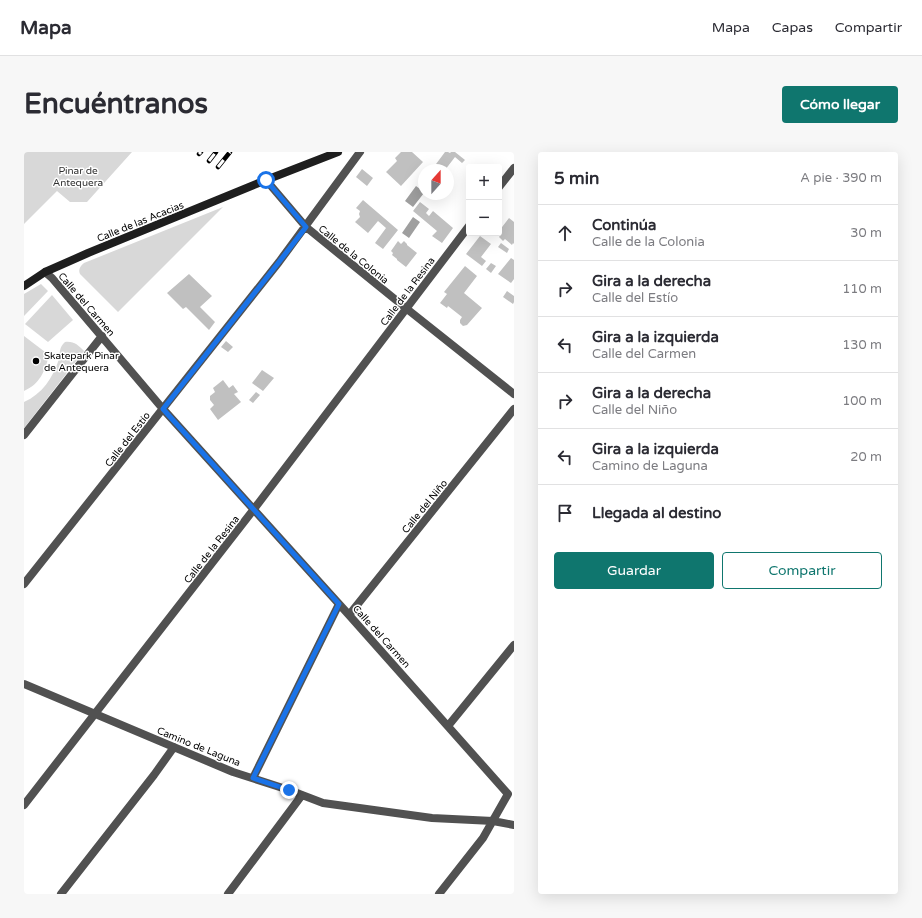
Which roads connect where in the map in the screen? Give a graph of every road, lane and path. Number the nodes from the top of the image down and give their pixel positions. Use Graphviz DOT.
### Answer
graph roads {
  1 [pos="338,152"];
  2 [pos="360,152"];
  3 [pos="514,168"];
  4 [pos="266,180"];
  5 [pos="502,183"];
  6 [pos="306,227"];
  7 [pos="466,230"];
  8 [pos="45,272"];
  9 [pos="24,286"];
  10 [pos="406,309"];
  11 [pos="102,336"];
  12 [pos="514,394"];
  13 [pos="163,409"];
  14 [pos="514,409"];
  15 [pos="24,435"];
  16 [pos="254,510"];
  17 [pos="24,584"];
  18 [pos="339,604"];
  19 [pos="350,615"];
  20 [pos="514,645"];
  21 [pos="24,684"];
  22 [pos="95,714"];
  23 [pos="448,726"];
  24 [pos="174,747"];
  25 [pos="253,778"];
  26 [pos="302,795"];
  27 [pos="24,805"];
  28 [pos="493,821"];
  29 [pos="514,825"];
  30 [pos="61,894"];
  31 [pos="228,894"];
  32 [pos="439,894"];
  1 -- 4 [label="street, Calle de las Acacias"];
  2 -- 6 [label="street, Calle del Estío"];
  3 -- 5 [label="street"];
  4 -- 6 [label="street, Calle de la Colonia"];
  4 -- 8 [label="street, Calle de las Acacias"];
  6 -- 10 [label="street, Calle de la Colonia"];
  6 -- 13 [label="street, Calle del Estío"];
  7 -- 10 [label="street, Calle de la Resina"];
  8 -- 9 [label="street, Calle de las Acacias"];
  8 -- 11 [label="street, Calle del Carmen"];
  10 -- 12 [label="street, Calle de la Colonia"];
  10 -- 16 [label="street, Calle de la Resina"];
  11 -- 13 [label="street, Calle del Carmen"];
  11 -- 15 [label="street"];
  13 -- 16 [label="street, Calle del Carmen"];
  13 -- 17 [label="street, Calle del Estío"];
  14 -- 19 [label="street, Calle del Niño"];
  16 -- 18 [label="street, Calle del Carmen"];
  16 -- 22 [label="street, Calle de la Resina"];
  18 -- 19 [label="street, Calle del Carmen"];
  18 -- 25 [label="street"];
  19 -- 23 [label="street, Calle del Carmen"];
  20 -- 23 [label="street"];
  21 -- 22 [label="street, Camino de Laguna"];
  22 -- 24 [label="street, Camino de Laguna"];
  22 -- 27 [label="street, Calle de la Resina"];
  23 -- 28 [label="street, Calle del Carmen"];
  24 -- 25 [label="street, Camino de Laguna"];
  24 -- 30 [label="street"];
  25 -- 26 [label="street, Camino de Laguna"];
  26 -- 28 [label="street, Camino de Laguna"];
  26 -- 31 [label="street"];
  28 -- 29 [label="street, Camino de Laguna"];
  28 -- 32 [label="street"];
}
